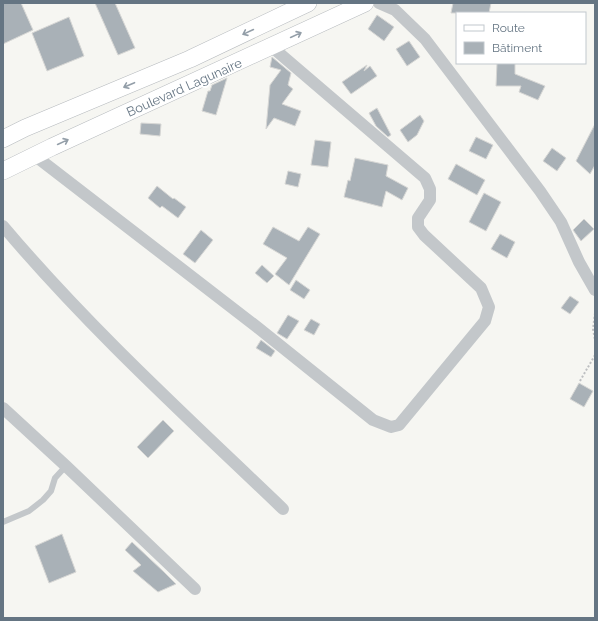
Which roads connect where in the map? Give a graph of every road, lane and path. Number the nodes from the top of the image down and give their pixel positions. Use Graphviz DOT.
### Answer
graph roads {
  1 [pos="308,3"];
  2 [pos="365,3"];
  3 [pos="379,3"];
  4 [pos="272,46"];
  5 [pos="3,139"];
  6 [pos="34,155"];
  7 [pos="3,171"];
  8 [pos="3,226"];
  9 [pos="595,290"];
  10 [pos="595,313"];
  11 [pos="595,340"];
  12 [pos="595,355"];
  13 [pos="580,381"];
  14 [pos="3,408"];
  15 [pos="66,466"];
  16 [pos="283,509"];
  17 [pos="3,522"];
  18 [pos="195,589"];
  1 -- 5 [label="main road, Boulevard Lagunaire, one-way"];
  4 -- 2 [label="main road, Boulevard Lagunaire, one-way"];
  3 -- 9 [label="street"];
  6 -- 4 [label="main road, Boulevard Lagunaire, one-way"];
  4 -- 6 [label="street"];
  6 -- 7 [label="main road, Boulevard Lagunaire"];
  8 -- 16 [label="street"];
  10 -- 11 [label="path"];
  12 -- 13 [label="path"];
  14 -- 15 [label="street"];
  15 -- 17 [label="lane"];
  15 -- 18 [label="street"];
}
